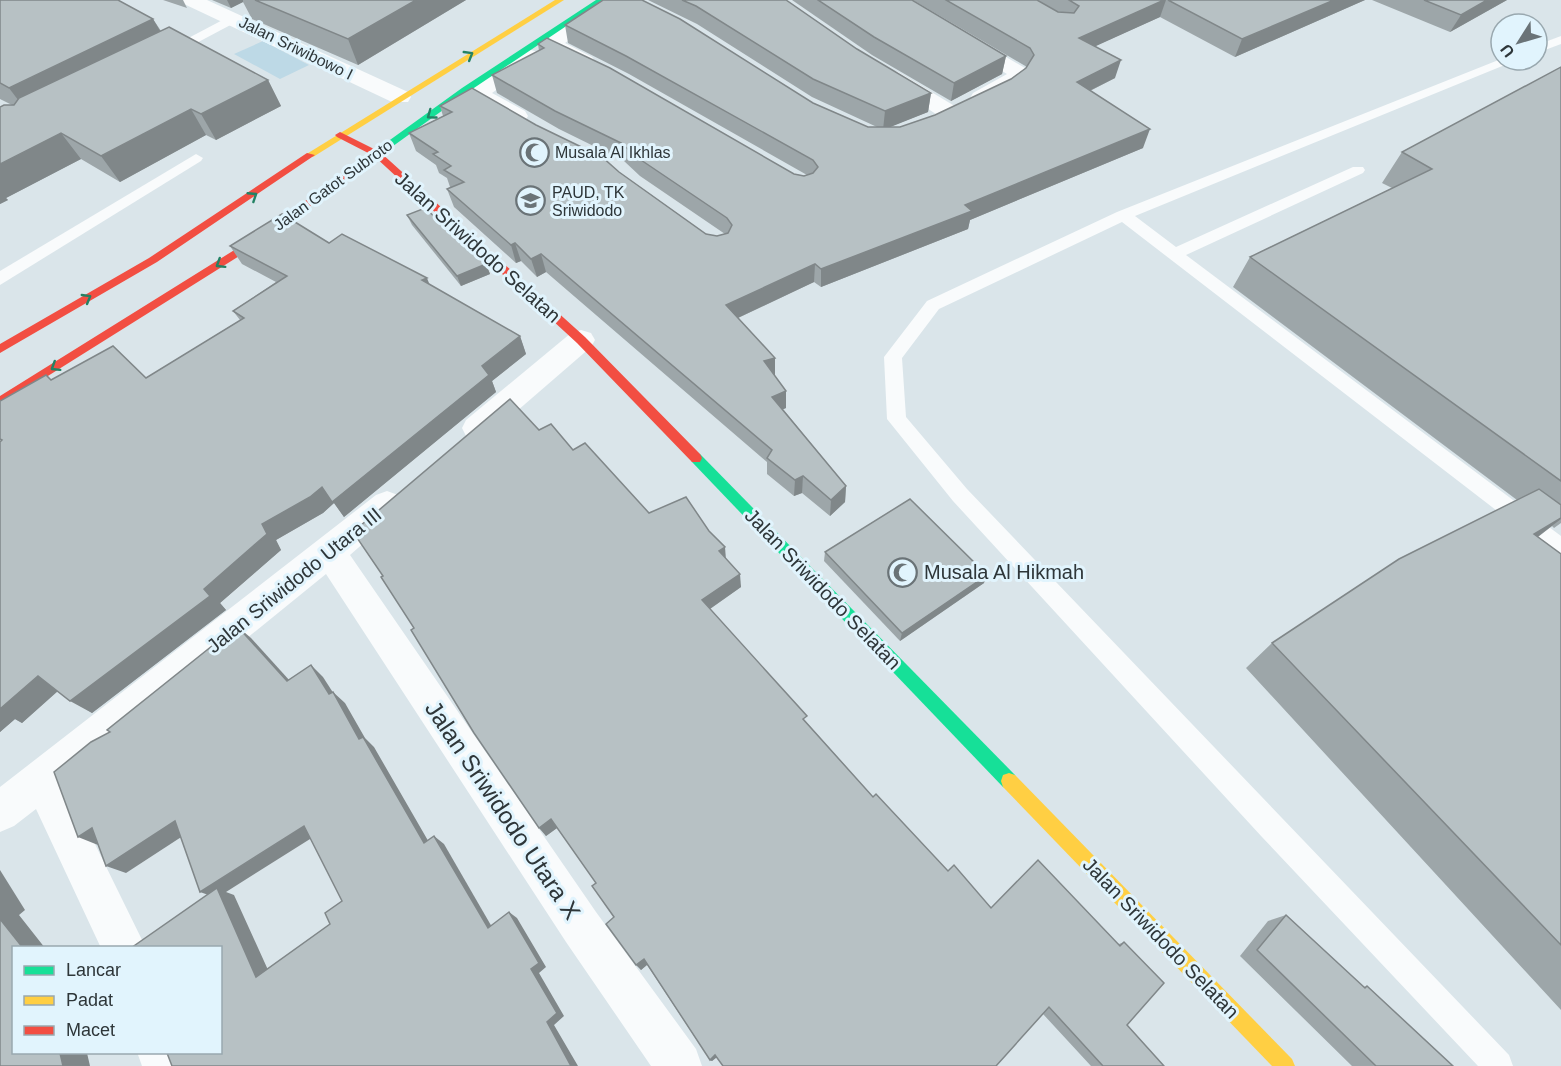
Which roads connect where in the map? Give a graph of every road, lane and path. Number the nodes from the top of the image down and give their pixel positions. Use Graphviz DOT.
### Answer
graph roads {
  1 [pos="191,0"];
  2 [pos="560,0"];
  3 [pos="602,0"];
  4 [pos="616,0"];
  5 [pos="895,0"];
  6 [pos="254,6"];
  7 [pos="234,18"];
  8 [pos="550,44"];
  9 [pos="156,60"];
  10 [pos="873,66"];
  11 [pos="1489,68"];
  12 [pos="601,69"];
  13 [pos="400,98"];
  14 [pos="535,126"];
  15 [pos="340,135"];
  16 [pos="377,154"];
  17 [pos="196,158"];
  18 [pos="1358,170"];
  19 [pos="1123,215"];
  20 [pos="1174,254"];
  21 [pos="0,279"];
  22 [pos="581,340"];
  23 [pos="0,349"];
  24 [pos="0,402"];
  25 [pos="458,445"];
  26 [pos="412,483"];
  27 [pos="1561,548"];
  28 [pos="330,552"];
  29 [pos="42,779"];
  30 [pos="0,812"];
  31 [pos="123,946"];
  32 [pos="679,1066"];
  33 [pos="1286,1066"];
  34 [pos="1498,1066"];
  1 -- 7 [label="street, Jalan Sriwibowo I"];
  13 -- 2 [label="street, Jalan Gatot Subroto, one-way"];
  3 -- 16 [label="street, Jalan Gatot Subroto, one-way"];
  4 -- 8 [label="street"];
  5 -- 10 [label="street"];
  6 -- 7 [label="street"];
  7 -- 9 [label="lane"];
  7 -- 13 [label="street, Jalan Sriwibowo I"];
  8 -- 12 [label="street"];
  8 -- 14 [label="street"];
  11 -- 19 [label="lane"];
  13 -- 15 [label="street, Jalan Gatot Subroto"];
  15 -- 16 [label="street, Jalan Sriwidodo Selatan"];
  23 -- 15 [label="street, Jalan Gatot Subroto, one-way"];
  16 -- 22 [label="street, Jalan Sriwidodo Selatan"];
  16 -- 24 [label="street, Jalan Gatot Subroto, one-way"];
  17 -- 21 [label="lane"];
  18 -- 20 [label="lane"];
  19 -- 20 [label="lane"];
  19 -- 34 [label="lane"];
  20 -- 27 [label="lane"];
  22 -- 25 [label="street"];
  22 -- 33 [label="street, Jalan Sriwidodo Selatan"];
  26 -- 28 [label="street, Jalan Sriwidodo Utara III"];
  28 -- 29 [label="street, Jalan Sriwidodo Utara III"];
  28 -- 32 [label="street, Jalan Sriwidodo Utara X"];
  29 -- 30 [label="street, Jalan Sriwidodo Utara III"];
  29 -- 31 [label="street"];
}
